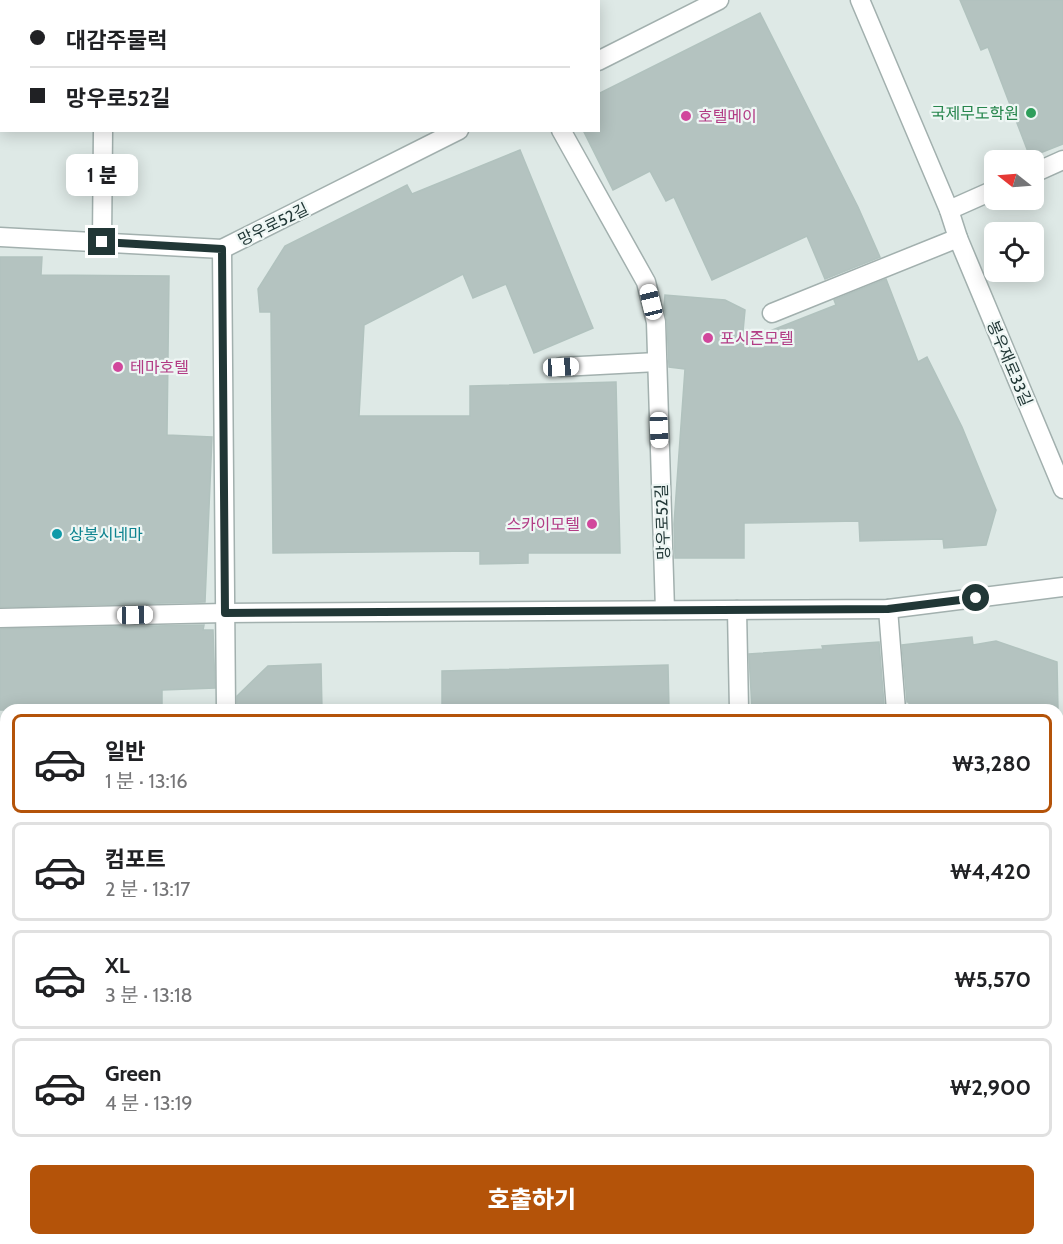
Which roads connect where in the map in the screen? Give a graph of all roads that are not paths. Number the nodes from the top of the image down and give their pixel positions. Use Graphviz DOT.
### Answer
graph roads {
  1 [pos="719,0"];
  2 [pos="860,0"];
  3 [pos="600,60"];
  4 [pos="104,132"];
  5 [pos="451,132"];
  6 [pos="562,132"];
  7 [pos="434,136"];
  8 [pos="1063,160"];
  9 [pos="1044,169"];
  10 [pos="984,194"];
  11 [pos="949,210"];
  12 [pos="0,237"];
  13 [pos="958,238"];
  14 [pos="102,242"];
  15 [pos="222,249"];
  16 [pos="772,313"];
  17 [pos="657,362"];
  18 [pos="561,367"];
  19 [pos="1063,489"];
  20 [pos="1063,587"];
  21 [pos="888,609"];
  22 [pos="664,610"];
  23 [pos="737,610"];
  24 [pos="225,613"];
  25 [pos="0,618"];
  26 [pos="226,704"];
  27 [pos="739,704"];
  28 [pos="896,704"];
  1 -- 3 [label="street"];
  2 -- 11 [label="street, 봉우재로33길"];
  4 -- 14 [label="street"];
  5 -- 7 [label="street, 망우로52길"];
  6 -- 17 [label="street, 망우로52길"];
  7 -- 15 [label="street, 망우로52길"];
  8 -- 9 [label="street"];
  10 -- 11 [label="street"];
  11 -- 13 [label="street, 봉우재로33길"];
  12 -- 14 [label="street, 망우로52길"];
  13 -- 16 [label="street"];
  13 -- 19 [label="street, 봉우재로33길"];
  14 -- 15 [label="street, 망우로52길"];
  15 -- 24 [label="street"];
  17 -- 18 [label="street"];
  17 -- 22 [label="street, 망우로52길"];
  20 -- 21 [label="street"];
  21 -- 23 [label="street"];
  21 -- 28 [label="street"];
  22 -- 23 [label="street"];
  22 -- 24 [label="street"];
  23 -- 27 [label="street"];
  24 -- 25 [label="street"];
  24 -- 26 [label="street"];
}
